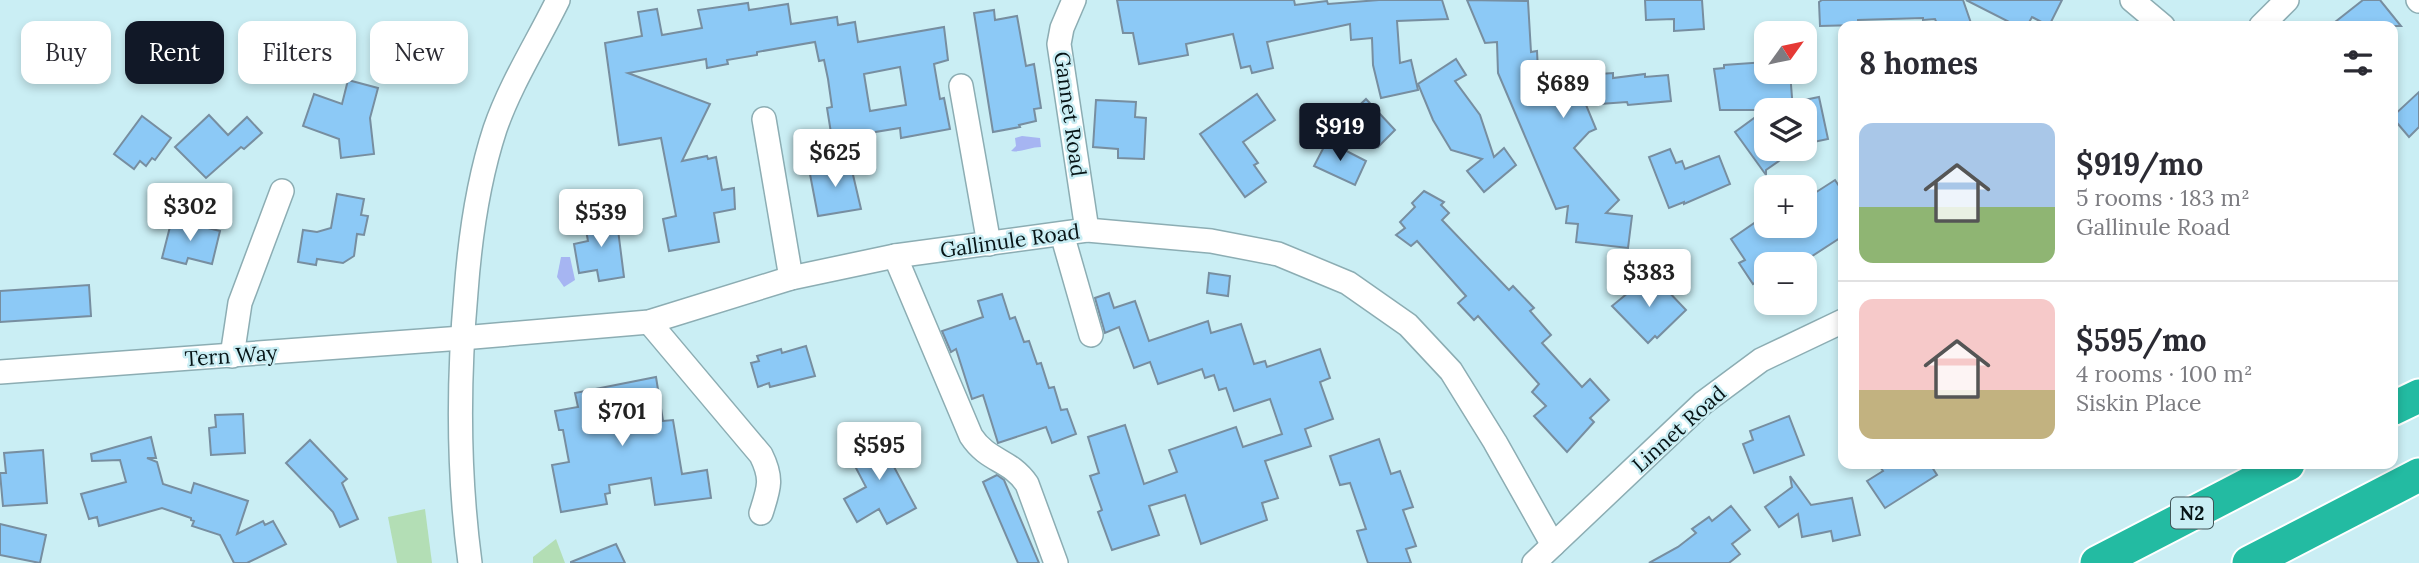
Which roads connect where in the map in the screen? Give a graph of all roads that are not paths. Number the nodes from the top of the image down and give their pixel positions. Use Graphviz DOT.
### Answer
graph roads {
  1 [pos="558,0"];
  2 [pos="1074,0"];
  3 [pos="2132,0"];
  4 [pos="2287,0"];
  5 [pos="2157,21"];
  6 [pos="2266,21"];
  7 [pos="961,86"];
  8 [pos="764,119"];
  9 [pos="282,191"];
  10 [pos="1087,230"];
  11 [pos="1062,234"];
  12 [pos="989,244"];
  13 [pos="895,256"];
  14 [pos="791,278"];
  15 [pos="649,322"];
  16 [pos="1838,323"];
  17 [pos="1091,335"];
  18 [pos="462,338"];
  19 [pos="232,356"];
  20 [pos="0,372"];
  21 [pos="2419,396"];
  22 [pos="2398,407"];
  23 [pos="2278,469"];
  24 [pos="2419,475"];
  25 [pos="761,513"];
  26 [pos="1553,545"];
  27 [pos="470,563"];
  28 [pos="1056,563"];
  29 [pos="1534,563"];
  30 [pos="2097,563"];
  31 [pos="2249,563"];
  1 -- 18 [label="street"];
  2 -- 10 [label="street, Gannet Road"];
  3 -- 5 [label="street"];
  4 -- 6 [label="street"];
  7 -- 12 [label="street"];
  8 -- 14 [label="street"];
  9 -- 19 [label="street"];
  10 -- 11 [label="street, Gallinule Road"];
  10 -- 26 [label="street, Gallinule Road"];
  11 -- 12 [label="street, Gallinule Road"];
  11 -- 17 [label="street"];
  12 -- 13 [label="street, Gallinule Road"];
  13 -- 14 [label="street, Gallinule Road"];
  13 -- 28 [label="street"];
  14 -- 15 [label="street, Gallinule Road"];
  15 -- 18 [label="street, Gallinule Road"];
  15 -- 25 [label="street"];
  16 -- 26 [label="street, Linnet Road"];
  18 -- 19 [label="street, Tern Way"];
  18 -- 27 [label="street"];
  19 -- 20 [label="street, Tern Way"];
  21 -- 22 [label="highway"];
  23 -- 30 [label="highway, N2"];
  24 -- 31 [label="highway"];
  26 -- 29 [label="street, Linnet Road"];
}
